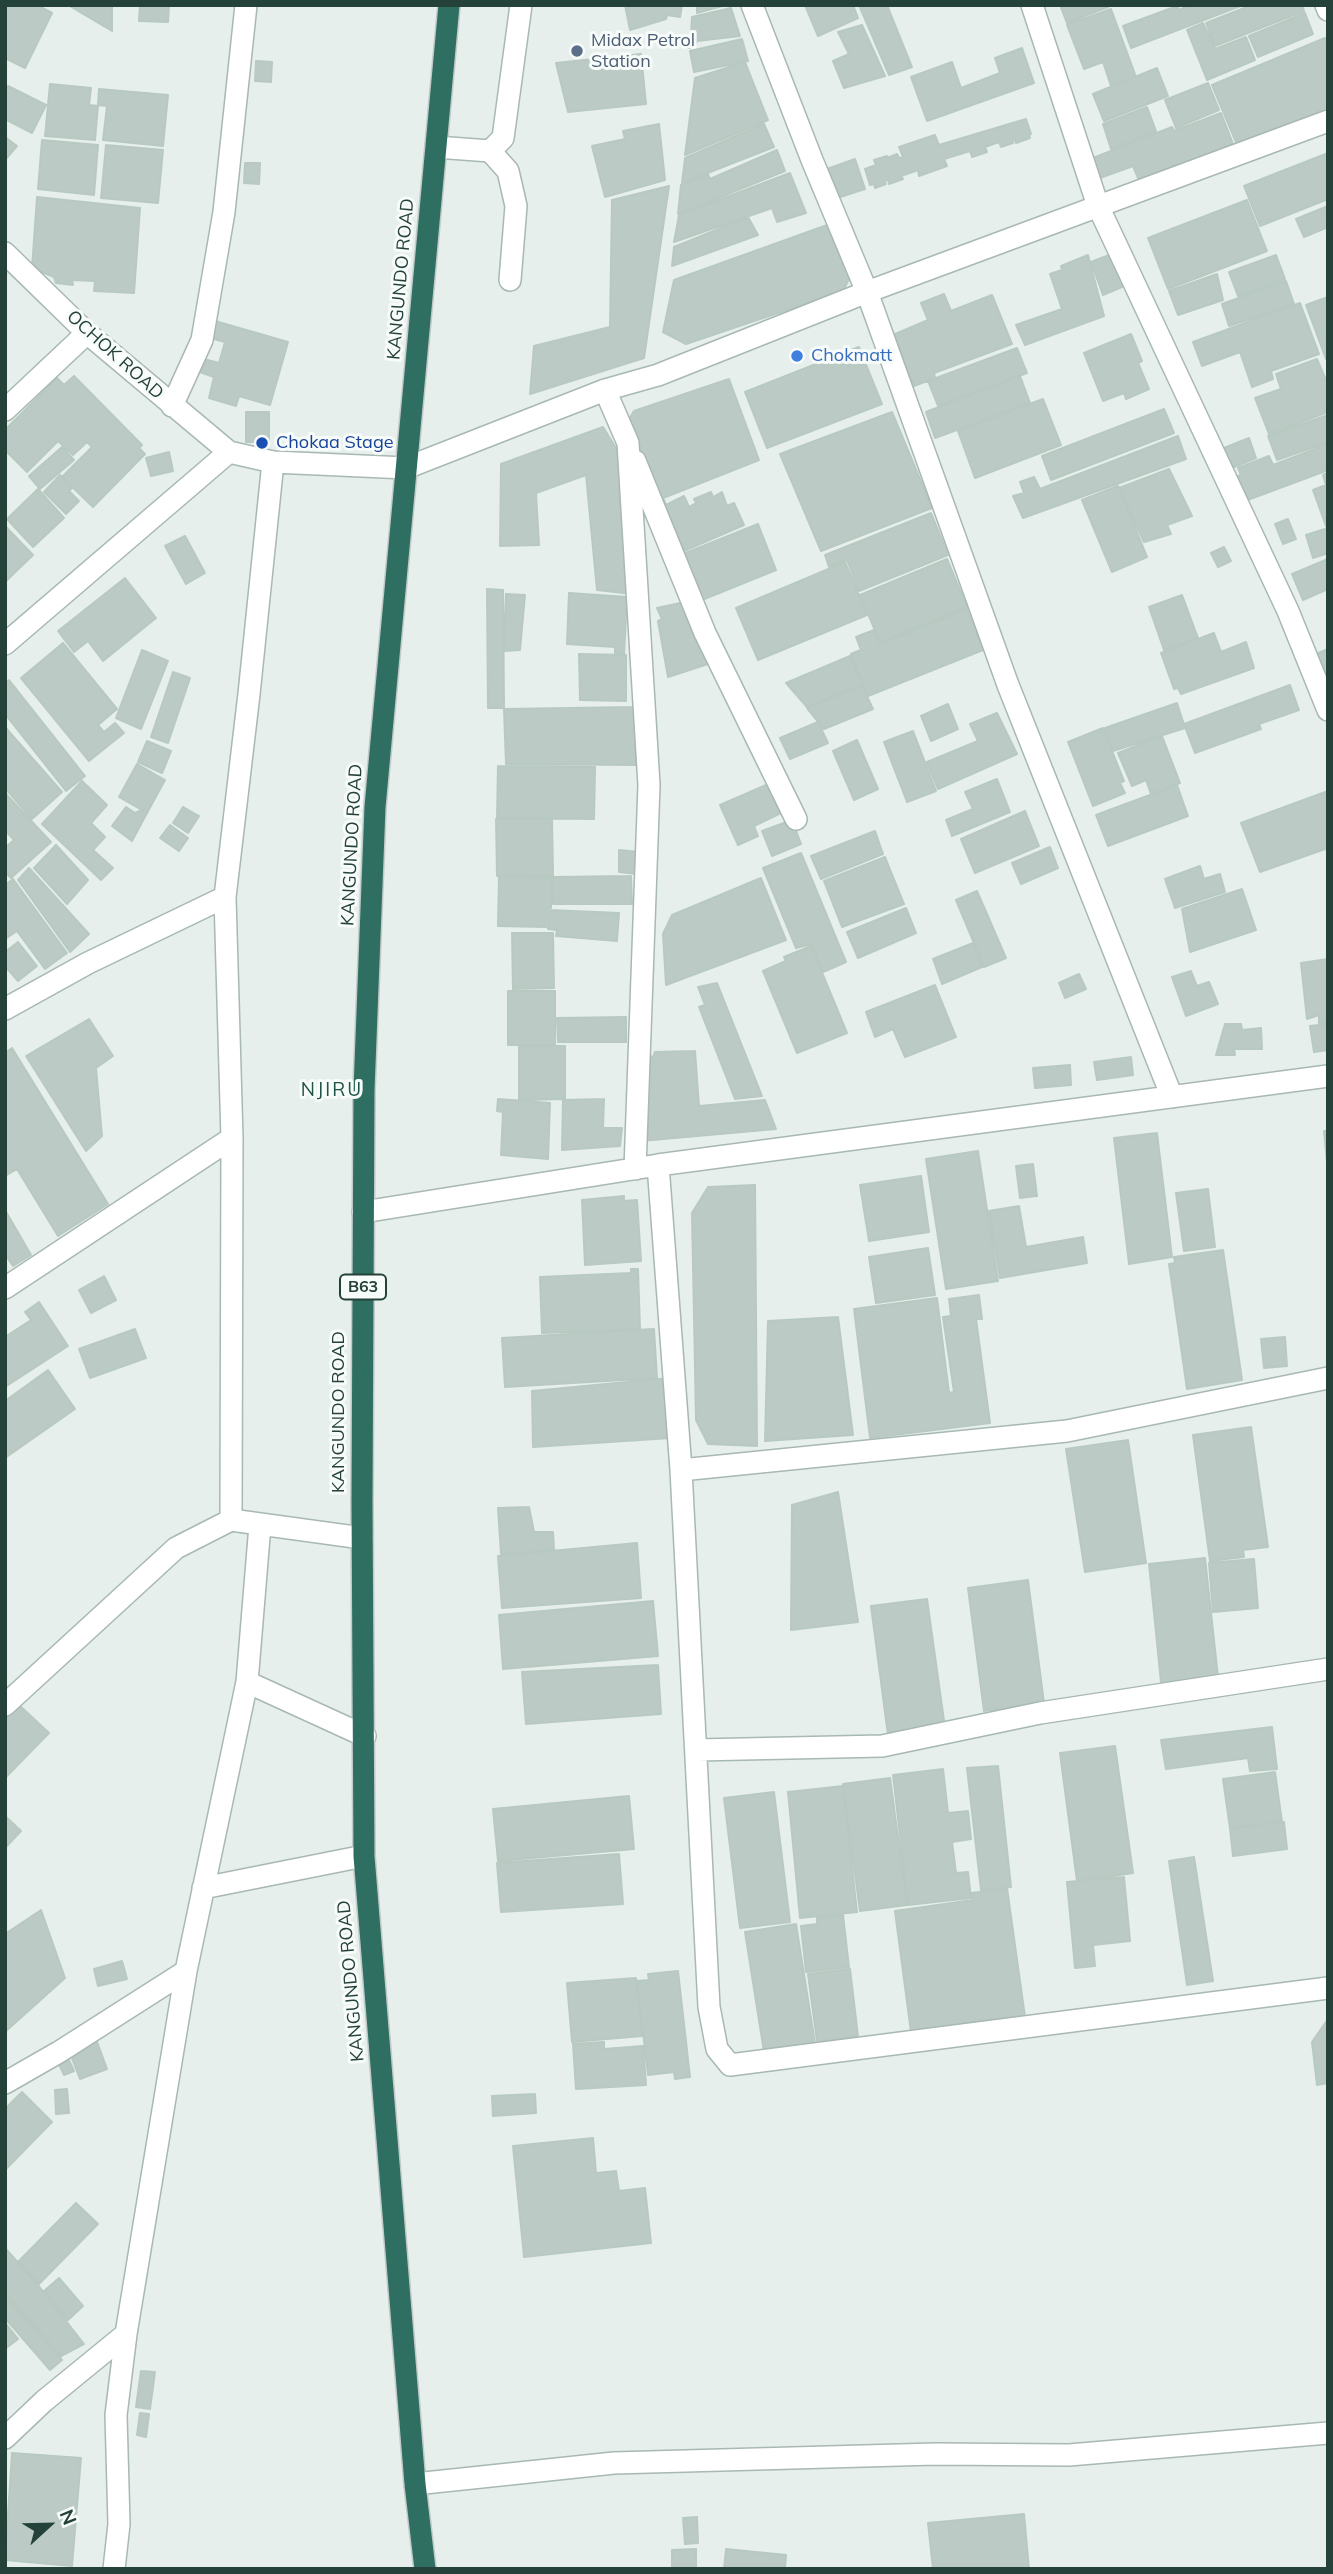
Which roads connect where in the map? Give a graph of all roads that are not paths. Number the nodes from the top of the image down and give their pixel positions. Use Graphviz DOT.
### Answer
graph roads {
  1 [pos="246,5"];
  2 [pos="449,5"];
  3 [pos="521,5"];
  4 [pos="752,5"];
  5 [pos="1032,5"];
  6 [pos="1326,5"];
  7 [pos="1328,10"];
  8 [pos="1328,121"];
  9 [pos="436,147"];
  10 [pos="490,151"];
  11 [pos="1098,206"];
  12 [pos="5,253"];
  13 [pos="510,280"];
  14 [pos="867,292"];
  15 [pos="87,333"];
  16 [pos="606,390"];
  17 [pos="172,406"];
  18 [pos="5,410"];
  19 [pos="628,443"];
  20 [pos="229,452"];
  21 [pos="272,462"];
  22 [pos="406,468"];
  23 [pos="5,644"];
  24 [pos="1328,710"];
  25 [pos="796,819"];
  26 [pos="225,897"];
  27 [pos="5,1009"];
  28 [pos="1328,1076"];
  29 [pos="1172,1097"];
  30 [pos="232,1138"];
  31 [pos="658,1165"];
  32 [pos="635,1169"];
  33 [pos="363,1212"];
  34 [pos="5,1288"];
  35 [pos="1328,1378"];
  36 [pos="681,1471"];
  37 [pos="231,1520"];
  38 [pos="260,1525"];
  39 [pos="362,1538"];
  40 [pos="1328,1669"];
  41 [pos="247,1682"];
  42 [pos="5,1705"];
  43 [pos="365,1736"];
  44 [pos="697,1750"];
  45 [pos="364,1856"];
  46 [pos="203,1888"];
  47 [pos="186,1971"];
  48 [pos="1328,1987"];
  49 [pos="5,2082"];
  50 [pos="126,2334"];
  51 [pos="1328,2433"];
  52 [pos="5,2438"];
  53 [pos="415,2484"];
  54 [pos="114,2569"];
  55 [pos="425,2569"];
  1 -- 17 [label="street"];
  2 -- 9 [label="highway, KANGUNDO ROAD / B63"];
  3 -- 10 [label="street"];
  4 -- 14 [label="street"];
  5 -- 11 [label="street"];
  6 -- 7 [label="street"];
  8 -- 11 [label="street"];
  9 -- 10 [label="street"];
  9 -- 22 [label="highway, KANGUNDO ROAD / B63"];
  10 -- 13 [label="street"];
  11 -- 14 [label="street"];
  11 -- 24 [label="street"];
  12 -- 15 [label="street, OCHOK ROAD"];
  14 -- 16 [label="street"];
  14 -- 29 [label="street"];
  15 -- 17 [label="street, OCHOK ROAD"];
  15 -- 18 [label="street"];
  16 -- 19 [label="street"];
  16 -- 22 [label="street"];
  17 -- 20 [label="street, OCHOK ROAD"];
  19 -- 25 [label="street"];
  19 -- 32 [label="street"];
  20 -- 21 [label="street"];
  20 -- 23 [label="street"];
  21 -- 22 [label="street"];
  21 -- 26 [label="street"];
  22 -- 33 [label="highway, KANGUNDO ROAD / B63"];
  26 -- 27 [label="street"];
  26 -- 30 [label="street"];
  28 -- 29 [label="street"];
  29 -- 31 [label="street"];
  30 -- 34 [label="street"];
  30 -- 37 [label="street"];
  31 -- 32 [label="street"];
  31 -- 36 [label="street"];
  32 -- 33 [label="street"];
  33 -- 39 [label="highway, KANGUNDO ROAD / B63"];
  35 -- 36 [label="street"];
  36 -- 44 [label="street"];
  37 -- 38 [label="street"];
  37 -- 42 [label="street"];
  38 -- 39 [label="street"];
  38 -- 41 [label="street"];
  39 -- 43 [label="highway, KANGUNDO ROAD / B63"];
  40 -- 44 [label="street"];
  41 -- 43 [label="street"];
  41 -- 46 [label="street"];
  43 -- 45 [label="highway, KANGUNDO ROAD / B63"];
  44 -- 48 [label="street"];
  45 -- 46 [label="street"];
  45 -- 53 [label="highway, KANGUNDO ROAD / B63"];
  46 -- 47 [label="street"];
  47 -- 49 [label="street"];
  47 -- 50 [label="street"];
  50 -- 52 [label="street"];
  50 -- 54 [label="street"];
  51 -- 53 [label="street"];
  53 -- 55 [label="highway, KANGUNDO ROAD / B63"];
}
